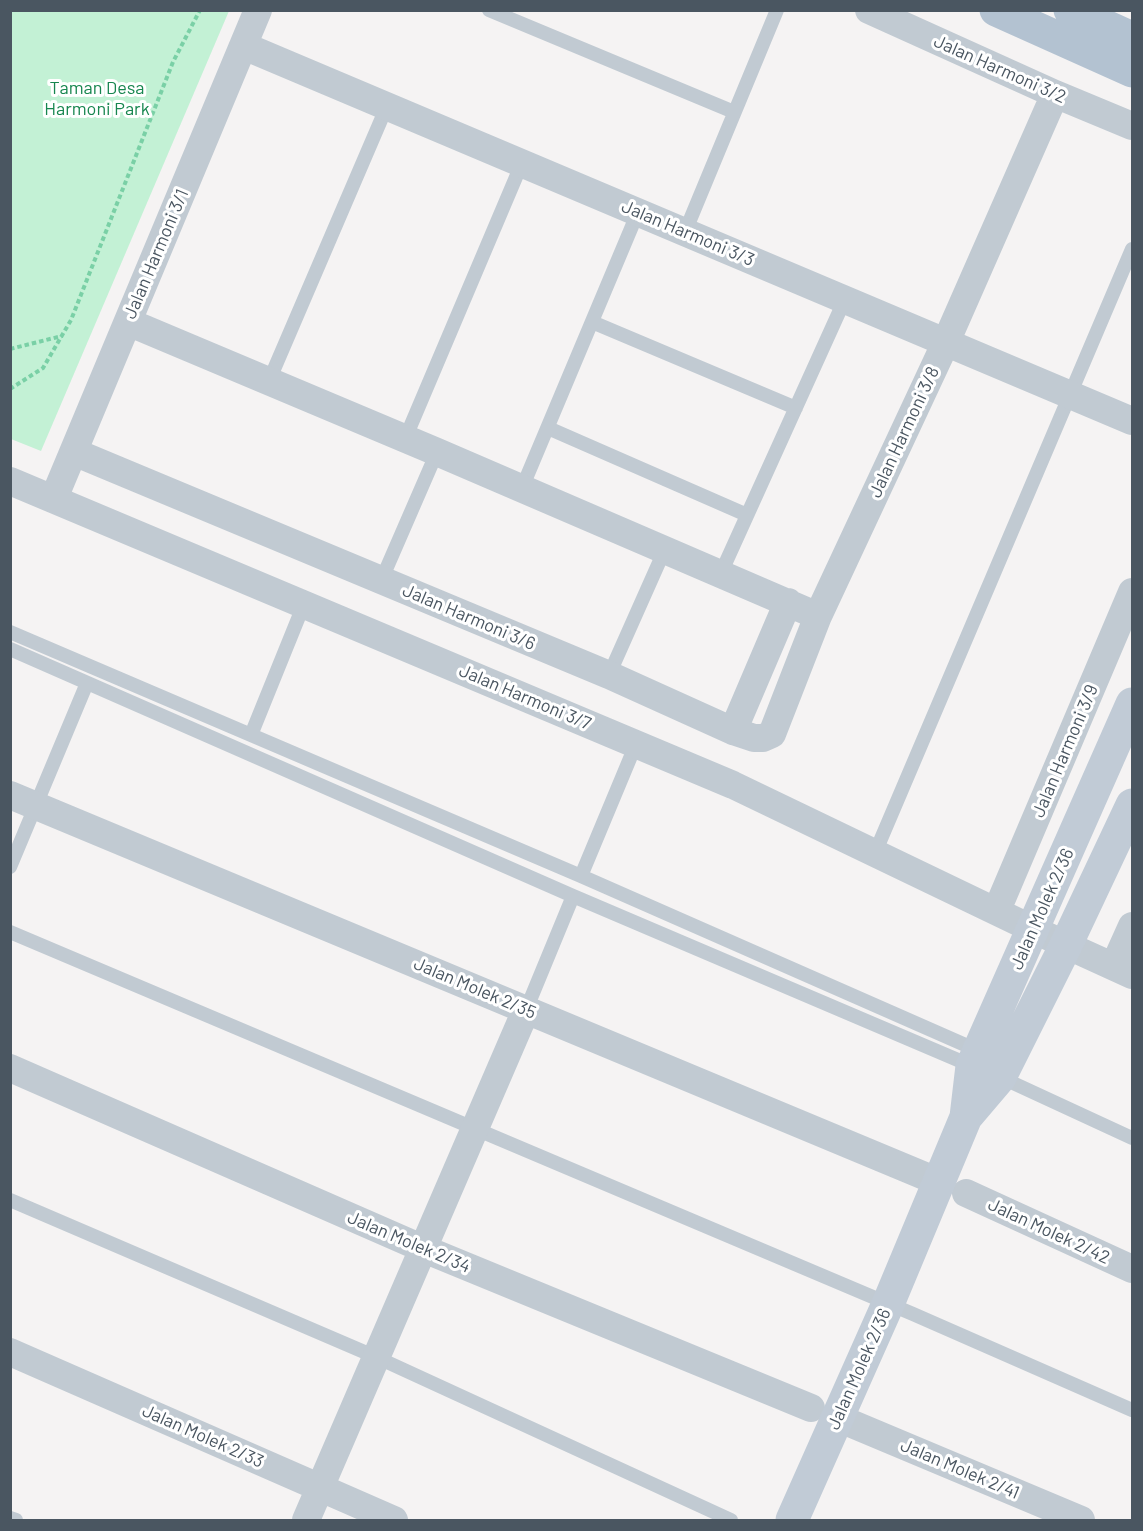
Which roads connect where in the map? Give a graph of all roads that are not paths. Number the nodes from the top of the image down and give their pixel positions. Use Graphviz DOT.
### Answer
graph roads {
  1 [pos="258,10"];
  2 [pos="489,10"];
  3 [pos="777,10"];
  4 [pos="869,10"];
  5 [pos="996,10"];
  6 [pos="1070,10"];
  7 [pos="1132,38"];
  8 [pos="244,46"];
  9 [pos="1132,72"];
  10 [pos="1055,94"];
  11 [pos="387,106"];
  12 [pos="734,112"];
  13 [pos="1132,126"];
  14 [pos="522,164"];
  15 [pos="638,212"];
  16 [pos="685,232"];
  17 [pos="1132,249"];
  18 [pos="845,299"];
  19 [pos="128,322"];
  20 [pos="592,322"];
  21 [pos="946,342"];
  22 [pos="269,381"];
  23 [pos="1070,395"];
  24 [pos="796,408"];
  25 [pos="1132,421"];
  26 [pos="548,428"];
  27 [pos="405,439"];
  28 [pos="74,452"];
  29 [pos="437,452"];
  30 [pos="10,481"];
  31 [pos="522,488"];
  32 [pos="54,498"];
  33 [pos="747,515"];
  34 [pos="665,549"];
  35 [pos="721,573"];
  36 [pos="381,581"];
  37 [pos="1132,592"];
  38 [pos="788,602"];
  39 [pos="304,604"];
  40 [pos="818,616"];
  41 [pos="10,632"];
  42 [pos="10,649"];
  43 [pos="609,675"];
  44 [pos="87,683"];
  45 [pos="1132,704"];
  46 [pos="733,731"];
  47 [pos="251,735"];
  48 [pos="636,744"];
  49 [pos="23,800"];
  50 [pos="1132,805"];
  51 [pos="875,853"];
  52 [pos="10,867"];
  53 [pos="581,876"];
  54 [pos="573,896"];
  55 [pos="997,910"];
  56 [pos="1132,926"];
  57 [pos="1033,929"];
  58 [pos="10,932"];
  59 [pos="1066,945"];
  60 [pos="1123,971"];
  61 [pos="526,1010"];
  62 [pos="984,1065"];
  63 [pos="10,1068"];
  64 [pos="475,1130"];
  65 [pos="1132,1138"];
  66 [pos="953,1187"];
  67 [pos="10,1200"];
  68 [pos="424,1249"];
  69 [pos="1132,1269"];
  70 [pos="888,1304"];
  71 [pos="10,1352"];
  72 [pos="376,1357"];
  73 [pos="1132,1410"];
  74 [pos="824,1413"];
  75 [pos="319,1487"];
  76 [pos="10,1518"];
  77 [pos="16,1521"];
  78 [pos="306,1521"];
  79 [pos="394,1521"];
  80 [pos="731,1521"];
  81 [pos="792,1521"];
  82 [pos="1081,1521"];
  1 -- 8 [label="street, Jalan Harmoni 3/1"];
  2 -- 12 [label="lane"];
  3 -- 12 [label="lane"];
  4 -- 10 [label="street, Jalan Harmoni 3/2"];
  5 -- 9 [label="main road"];
  6 -- 7 [label="main road"];
  8 -- 11 [label="street, Jalan Harmoni 3/3"];
  8 -- 19 [label="street, Jalan Harmoni 3/1"];
  10 -- 13 [label="street, Jalan Harmoni 3/2"];
  10 -- 21 [label="street, Jalan Harmoni 3/8"];
  11 -- 14 [label="street, Jalan Harmoni 3/3"];
  11 -- 22 [label="lane"];
  12 -- 16 [label="lane"];
  14 -- 15 [label="street, Jalan Harmoni 3/3"];
  14 -- 27 [label="lane"];
  15 -- 16 [label="street, Jalan Harmoni 3/3"];
  15 -- 20 [label="lane"];
  16 -- 18 [label="street, Jalan Harmoni 3/3"];
  17 -- 23 [label="lane"];
  18 -- 21 [label="street, Jalan Harmoni 3/3"];
  18 -- 24 [label="lane"];
  19 -- 22 [label="street"];
  19 -- 28 [label="street, Jalan Harmoni 3/1"];
  20 -- 24 [label="lane"];
  20 -- 26 [label="lane"];
  21 -- 23 [label="street, Jalan Harmoni 3/3"];
  21 -- 40 [label="street, Jalan Harmoni 3/8"];
  22 -- 27 [label="street"];
  23 -- 25 [label="street, Jalan Harmoni 3/3"];
  23 -- 51 [label="lane"];
  24 -- 33 [label="lane"];
  26 -- 31 [label="lane"];
  26 -- 33 [label="lane"];
  27 -- 29 [label="street"];
  28 -- 32 [label="street, Jalan Harmoni 3/1"];
  28 -- 36 [label="street, Jalan Harmoni 3/6"];
  29 -- 31 [label="street"];
  29 -- 36 [label="lane"];
  30 -- 32 [label="street, Jalan Harmoni 3/7"];
  31 -- 34 [label="street"];
  32 -- 39 [label="street, Jalan Harmoni 3/7"];
  33 -- 35 [label="lane"];
  34 -- 35 [label="street"];
  34 -- 43 [label="lane"];
  35 -- 38 [label="street"];
  36 -- 43 [label="street, Jalan Harmoni 3/6"];
  37 -- 55 [label="street, Jalan Harmoni 3/9"];
  38 -- 40 [label="street"];
  38 -- 46 [label="street"];
  39 -- 47 [label="lane"];
  39 -- 48 [label="street, Jalan Harmoni 3/7"];
  40 -- 46 [label="street, Jalan Harmoni 3/8"];
  41 -- 47 [label="lane"];
  42 -- 44 [label="lane"];
  43 -- 46 [label="street, Jalan Harmoni 3/6"];
  44 -- 49 [label="lane"];
  44 -- 54 [label="lane"];
  45 -- 57 [label="street, Jalan Molek 2/36"];
  47 -- 53 [label="lane"];
  48 -- 51 [label="street, Jalan Harmoni 3/7"];
  48 -- 53 [label="lane"];
  49 -- 52 [label="lane"];
  49 -- 61 [label="street, Jalan Molek 2/35"];
  50 -- 59 [label="street, Jalan Molek 2/36"];
  51 -- 55 [label="street, Jalan Harmoni 3/7"];
  53 -- 62 [label="lane"];
  54 -- 61 [label="lane"];
  54 -- 62 [label="lane"];
  55 -- 57 [label="street, Jalan Harmoni 3/7"];
  56 -- 60 [label="street"];
  57 -- 59 [label="street, Jalan Harmoni 3/7"];
  57 -- 62 [label="street, Jalan Molek 2/36"];
  58 -- 64 [label="lane"];
  59 -- 60 [label="street, Jalan Harmoni 3/7"];
  59 -- 62 [label="street, Jalan Molek 2/36"];
  61 -- 64 [label="street"];
  61 -- 66 [label="street, Jalan Molek 2/35"];
  62 -- 65 [label="lane"];
  62 -- 66 [label="street, Jalan Molek 2/36"];
  63 -- 68 [label="street, Jalan Molek 2/34"];
  64 -- 68 [label="street"];
  64 -- 70 [label="lane"];
  66 -- 69 [label="street, Jalan Molek 2/42"];
  66 -- 70 [label="street, Jalan Molek 2/36"];
  67 -- 72 [label="lane"];
  68 -- 72 [label="street"];
  68 -- 74 [label="street, Jalan Molek 2/34"];
  70 -- 73 [label="lane"];
  70 -- 74 [label="street, Jalan Molek 2/36"];
  71 -- 75 [label="street, Jalan Molek 2/33"];
  72 -- 75 [label="street"];
  72 -- 80 [label="lane"];
  74 -- 81 [label="street, Jalan Molek 2/36"];
  74 -- 82 [label="street, Jalan Molek 2/41"];
  75 -- 78 [label="street"];
  75 -- 79 [label="street, Jalan Molek 2/33"];
  76 -- 77 [label="lane"];
}
